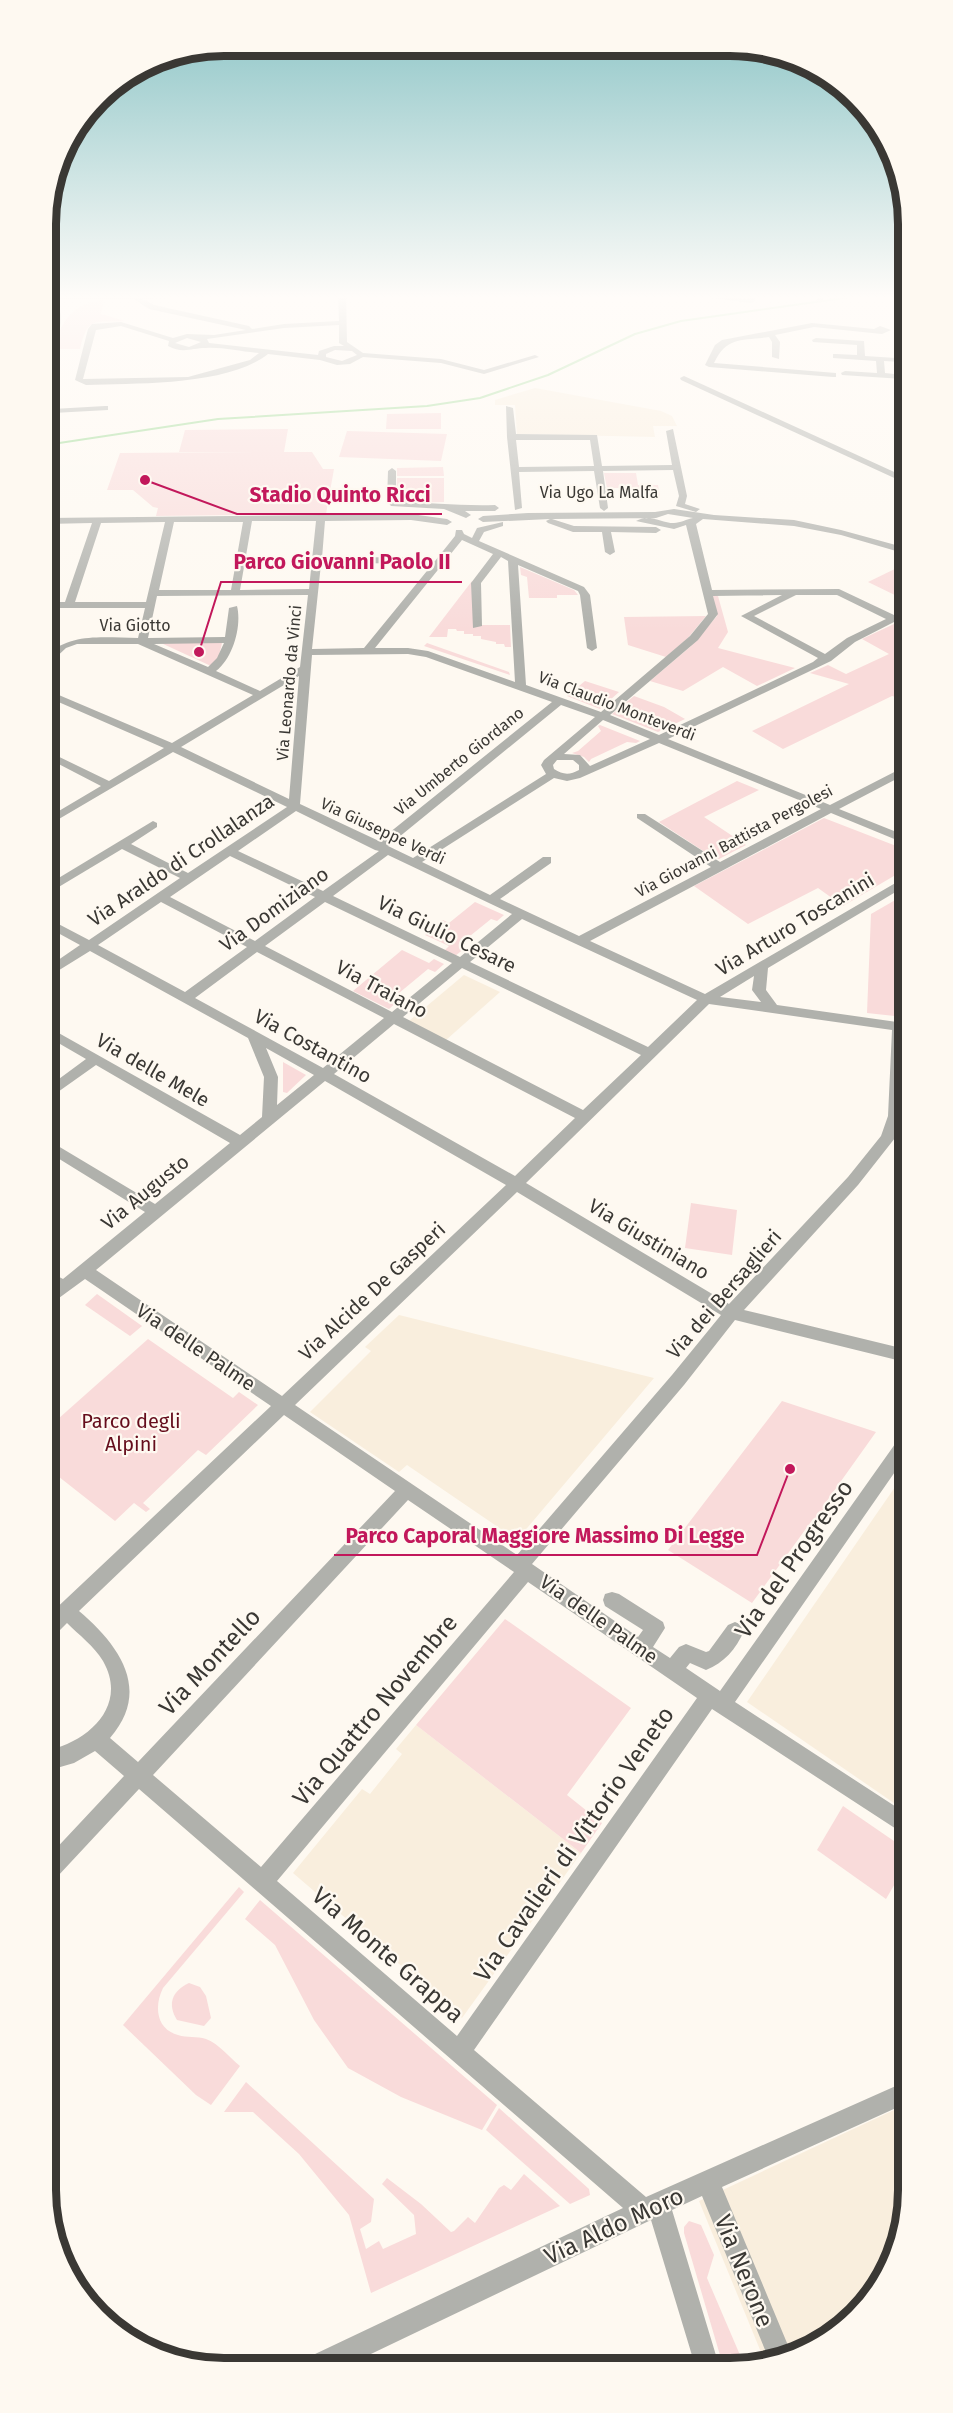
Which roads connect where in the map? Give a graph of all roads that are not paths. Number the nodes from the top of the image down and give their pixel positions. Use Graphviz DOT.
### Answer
graph roads {
  1 [pos="746,407"];
  2 [pos="105,408"];
  3 [pos="509,408"];
  4 [pos="56,411"];
  5 [pos="669,431"];
  6 [pos="511,436"];
  7 [pos="677,467"];
  8 [pos="599,468"];
  9 [pos="514,470"];
  10 [pos="392,471"];
  11 [pos="898,477"];
  12 [pos="495,508"];
  13 [pos="604,508"];
  14 [pos="518,515"];
  15 [pos="475,517"];
  16 [pos="656,518"];
  17 [pos="706,518"];
  18 [pos="449,519"];
  19 [pos="590,519"];
  20 [pos="248,520"];
  21 [pos="321,520"];
  22 [pos="686,520"];
  23 [pos="56,521"];
  24 [pos="97,521"];
  25 [pos="170,521"];
  26 [pos="551,521"];
  27 [pos="571,529"];
  28 [pos="606,529"];
  29 [pos="480,530"];
  30 [pos="459,534"];
  31 [pos="474,542"];
  32 [pos="898,548"];
  33 [pos="610,552"];
  34 [pos="499,553"];
  35 [pos="513,559"];
  36 [pos="317,561"];
  37 [pos="436,564"];
  38 [pos="235,592"];
  39 [pos="313,592"];
  40 [pos="797,592"];
  41 [pos="153,593"];
  42 [pos="708,593"];
  43 [pos="56,605"];
  44 [pos="69,605"];
  45 [pos="150,605"];
  46 [pos="234,608"];
  47 [pos="898,617"];
  48 [pos="898,619"];
  49 [pos="477,626"];
  50 [pos="142,640"];
  51 [pos="229,640"];
  52 [pos="592,648"];
  53 [pos="367,651"];
  54 [pos="56,652"];
  55 [pos="307,652"];
  56 [pos="826,659"];
  57 [pos="305,668"];
  58 [pos="208,672"];
  59 [pos="521,687"];
  60 [pos="259,694"];
  61 [pos="56,697"];
  62 [pos="560,701"];
  63 [pos="602,716"];
  64 [pos="660,739"];
  65 [pos="172,747"];
  66 [pos="556,757"];
  67 [pos="56,759"];
  68 [pos="898,773"];
  69 [pos="553,774"];
  70 [pos="581,774"];
  71 [pos="297,777"];
  72 [pos="109,786"];
  73 [pos="263,791"];
  74 [pos="294,807"];
  75 [pos="830,809"];
  76 [pos="642,816"];
  77 [pos="56,818"];
  78 [pos="153,825"];
  79 [pos="898,836"];
  80 [pos="122,844"];
  81 [pos="382,849"];
  82 [pos="229,851"];
  83 [pos="547,860"];
  84 [pos="413,863"];
  85 [pos="719,867"];
  86 [pos="189,878"];
  87 [pos="56,885"];
  88 [pos="898,886"];
  89 [pos="324,896"];
  90 [pos="161,897"];
  91 [pos="491,900"];
  92 [pos="520,914"];
  93 [pos="56,927"];
  94 [pos="579,941"];
  95 [pos="89,945"];
  96 [pos="256,946"];
  97 [pos="461,963"];
  98 [pos="762,966"];
  99 [pos="56,968"];
  100 [pos="185,999"];
  101 [pos="706,999"];
  102 [pos="772,1009"];
  103 [pos="394,1018"];
  104 [pos="898,1026"];
  105 [pos="56,1036"];
  106 [pos="254,1036"];
  107 [pos="649,1053"];
  108 [pos="95,1059"];
  109 [pos="324,1074"];
  110 [pos="898,1084"];
  111 [pos="56,1088"];
  112 [pos="584,1117"];
  113 [pos="269,1119"];
  114 [pos="240,1142"];
  115 [pos="56,1150"];
  116 [pos="516,1184"];
  117 [pos="155,1211"];
  118 [pos="84,1270"];
  119 [pos="55,1281"];
  120 [pos="64,1287"];
  121 [pos="55,1294"];
  122 [pos="731,1313"];
  123 [pos="897,1354"];
  124 [pos="281,1405"];
  125 [pos="897,1454"];
  126 [pos="408,1489"];
  127 [pos="526,1569"];
  128 [pos="612,1600"];
  129 [pos="66,1611"];
  130 [pos="55,1622"];
  131 [pos="735,1631"];
  132 [pos="642,1648"];
  133 [pos="673,1670"];
  134 [pos="716,1700"];
  135 [pos="96,1739"];
  136 [pos="55,1759"];
  137 [pos="138,1776"];
  138 [pos="897,1820"];
  139 [pos="55,1864"];
  140 [pos="262,1882"];
  141 [pos="459,2052"];
  142 [pos="897,2096"];
  143 [pos="708,2182"];
  144 [pos="651,2208"];
  145 [pos="777,2351"];
  146 [pos="335,2358"];
  147 [pos="705,2358"];
  1 -- 11 [label="street"];
  2 -- 4 [label="street"];
  3 -- 6 [label="street"];
  5 -- 7 [label="street"];
  6 -- 8 [label="street"];
  6 -- 9 [label="street"];
  7 -- 8 [label="street"];
  7 -- 22 [label="street"];
  8 -- 9 [label="street"];
  8 -- 13 [label="street"];
  9 -- 14 [label="street"];
  10 -- 18 [label="street"];
  12 -- 14 [label="street"];
  12 -- 15 [label="street"];
  12 -- 18 [label="street"];
  13 -- 14 [label="street, Via Ugo La Malfa"];
  13 -- 19 [label="street"];
  13 -- 22 [label="street, Via Ugo La Malfa"];
  14 -- 15 [label="street"];
  14 -- 19 [label="street, Via Ugo La Malfa"];
  14 -- 26 [label="street, Via Ugo La Malfa"];
  14 -- 29 [label="street"];
  15 -- 18 [label="street"];
  15 -- 29 [label="street"];
  16 -- 19 [label="street, Via Ugo La Malfa"];
  16 -- 22 [label="street, Via Ugo La Malfa"];
  16 -- 22 [label="street, Via Ugo La Malfa"];
  17 -- 22 [label="street"];
  17 -- 22 [label="street, Via Ugo La Malfa"];
  17 -- 32 [label="street, Via Ugo La Malfa"];
  18 -- 21 [label="street"];
  18 -- 30 [label="street"];
  19 -- 26 [label="street, Via Ugo La Malfa"];
  19 -- 27 [label="street"];
  20 -- 21 [label="street"];
  20 -- 25 [label="street"];
  20 -- 38 [label="street"];
  21 -- 36 [label="street, Via Leonardo da Vinci"];
  22 -- 28 [label="street, Via Ugo La Malfa"];
  22 -- 42 [label="street"];
  23 -- 24 [label="street"];
  24 -- 25 [label="street"];
  24 -- 44 [label="street"];
  25 -- 41 [label="street"];
  26 -- 27 [label="street"];
  27 -- 28 [label="street, Via Ugo La Malfa"];
  28 -- 33 [label="street"];
  29 -- 30 [label="street"];
  29 -- 31 [label="street"];
  30 -- 31 [label="street"];
  30 -- 37 [label="street"];
  31 -- 34 [label="street"];
  34 -- 35 [label="street"];
  34 -- 49 [label="street"];
  35 -- 52 [label="street"];
  35 -- 59 [label="street"];
  36 -- 37 [label="street"];
  36 -- 39 [label="street, Via Leonardo da Vinci"];
  37 -- 53 [label="street"];
  38 -- 39 [label="street"];
  38 -- 41 [label="street"];
  39 -- 55 [label="street, Via Leonardo da Vinci"];
  40 -- 42 [label="street"];
  40 -- 47 [label="street"];
  40 -- 56 [label="street"];
  41 -- 45 [label="street"];
  42 -- 63 [label="street"];
  43 -- 44 [label="street"];
  44 -- 45 [label="street"];
  45 -- 50 [label="street"];
  46 -- 51 [label="street"];
  48 -- 56 [label="street"];
  50 -- 51 [label="street, Via Giotto"];
  50 -- 54 [label="street, Via Giotto"];
  50 -- 58 [label="street"];
  51 -- 58 [label="street"];
  53 -- 55 [label="street, Via Claudio Monteverdi"];
  53 -- 59 [label="street, Via Claudio Monteverdi"];
  55 -- 57 [label="street, Via Leonardo da Vinci"];
  56 -- 64 [label="street"];
  57 -- 60 [label="street"];
  57 -- 71 [label="street, Via Leonardo da Vinci"];
  58 -- 60 [label="street"];
  59 -- 62 [label="street, Via Claudio Monteverdi"];
  60 -- 65 [label="street"];
  61 -- 65 [label="street, Via Giuseppe Verdi"];
  62 -- 63 [label="street, Via Claudio Monteverdi"];
  62 -- 81 [label="street, Via Umberto Giordano"];
  63 -- 64 [label="street, Via Claudio Monteverdi"];
  63 -- 66 [label="street"];
  64 -- 70 [label="street"];
  64 -- 75 [label="street, Via Claudio Monteverdi"];
  65 -- 72 [label="street"];
  65 -- 73 [label="street, Via Giuseppe Verdi"];
  66 -- 69 [label="street"];
  66 -- 70 [label="street"];
  67 -- 72 [label="street"];
  68 -- 75 [label="street, Via Giovanni Battista Pergolesi"];
  69 -- 70 [label="street"];
  69 -- 84 [label="street"];
  71 -- 73 [label="street, Via Leonardo da Vinci"];
  71 -- 74 [label="street, Via Leonardo da Vinci"];
  72 -- 77 [label="street"];
  73 -- 74 [label="street, Via Giuseppe Verdi"];
  74 -- 81 [label="street, Via Giuseppe Verdi"];
  74 -- 82 [label="street, Via Araldo di Crollalanza"];
  75 -- 79 [label="street, Via Claudio Monteverdi"];
  75 -- 85 [label="street, Via Giovanni Battista Pergolesi"];
  76 -- 85 [label="street"];
  78 -- 80 [label="street"];
  80 -- 86 [label="street"];
  80 -- 87 [label="street"];
  81 -- 84 [label="street, Via Giuseppe Verdi"];
  81 -- 89 [label="street, Via Domiziano"];
  82 -- 86 [label="street, Via Araldo di Crollalanza"];
  82 -- 89 [label="street, Via Giulio Cesare"];
  83 -- 91 [label="street"];
  84 -- 91 [label="street, Via Giuseppe Verdi"];
  85 -- 94 [label="street, Via Giovanni Battista Pergolesi"];
  86 -- 90 [label="street, Via Araldo di Crollalanza"];
  88 -- 98 [label="street, Via Arturo Toscanini"];
  89 -- 96 [label="street, Via Domiziano"];
  89 -- 97 [label="street, Via Giulio Cesare"];
  90 -- 95 [label="street, Via Araldo di Crollalanza"];
  90 -- 96 [label="street, Via Traiano"];
  91 -- 92 [label="street, Via Giuseppe Verdi"];
  92 -- 94 [label="street, Via Giuseppe Verdi"];
  92 -- 97 [label="street, Via Augusto"];
  93 -- 95 [label="street, Via Costantino"];
  94 -- 101 [label="street, Via Giuseppe Verdi"];
  95 -- 99 [label="street, Via Araldo di Crollalanza"];
  95 -- 100 [label="street, Via Costantino"];
  96 -- 100 [label="street, Via Domiziano"];
  96 -- 103 [label="street, Via Traiano"];
  97 -- 103 [label="street, Via Augusto"];
  97 -- 107 [label="street, Via Giulio Cesare"];
  98 -- 101 [label="street, Via Arturo Toscanini"];
  98 -- 102 [label="street"];
  100 -- 106 [label="street, Via Costantino"];
  101 -- 102 [label="street, Via Giuseppe Verdi"];
  101 -- 107 [label="street, Via Alcide De Gasperi"];
  102 -- 104 [label="street, Via Giuseppe Verdi"];
  103 -- 109 [label="street, Via Augusto"];
  103 -- 112 [label="street, Via Traiano"];
  105 -- 108 [label="street, Via delle Mele"];
  106 -- 109 [label="street, Via Costantino"];
  106 -- 113 [label="street"];
  107 -- 112 [label="street, Via Alcide De Gasperi"];
  108 -- 111 [label="street"];
  108 -- 114 [label="street, Via delle Mele"];
  109 -- 113 [label="street, Via Augusto"];
  109 -- 116 [label="street, Via Costantino"];
  110 -- 122 [label="street, Via dei Bersaglieri"];
  112 -- 116 [label="street, Via Alcide De Gasperi"];
  113 -- 114 [label="street, Via Augusto"];
  114 -- 117 [label="street, Via Augusto"];
  115 -- 117 [label="street"];
  116 -- 122 [label="street, Via Giustiniano"];
  116 -- 124 [label="street, Via Alcide De Gasperi"];
  117 -- 118 [label="street, Via Augusto"];
  118 -- 120 [label="street, Via Augusto"];
  118 -- 124 [label="street, Via delle Palme"];
  119 -- 120 [label="street"];
  120 -- 121 [label="street, Via Augusto"];
  122 -- 123 [label="street, Via Giustiniano"];
  122 -- 127 [label="street, Via dei Bersaglieri"];
  124 -- 126 [label="street, Via delle Palme"];
  124 -- 129 [label="street, Via Alcide De Gasperi"];
  125 -- 134 [label="street, Via del Progresso"];
  126 -- 127 [label="street, Via delle Palme"];
  126 -- 137 [label="street, Via Montello"];
  127 -- 132 [label="street, Via delle Palme"];
  127 -- 140 [label="street, Via Quattro Novembre"];
  128 -- 132 [label="street"];
  129 -- 130 [label="street, Via Alcide De Gasperi"];
  129 -- 135 [label="street"];
  131 -- 133 [label="street"];
  132 -- 133 [label="street, Via delle Palme"];
  133 -- 134 [label="street, Via delle Palme"];
  134 -- 138 [label="street, Via delle Palme"];
  134 -- 141 [label="street, Via Cavalieri di Vittorio Veneto"];
  135 -- 136 [label="street"];
  135 -- 137 [label="street, Via Monte Grappa"];
  137 -- 139 [label="street, Via Montello"];
  137 -- 140 [label="street, Via Monte Grappa"];
  140 -- 141 [label="street, Via Monte Grappa"];
  141 -- 144 [label="street, Via Monte Grappa"];
  142 -- 143 [label="street, Via Aldo Moro"];
  143 -- 144 [label="street, Via Aldo Moro"];
  143 -- 145 [label="street, Via Nerone"];
  144 -- 146 [label="street, Via Aldo Moro"];
  144 -- 147 [label="street"];
}
